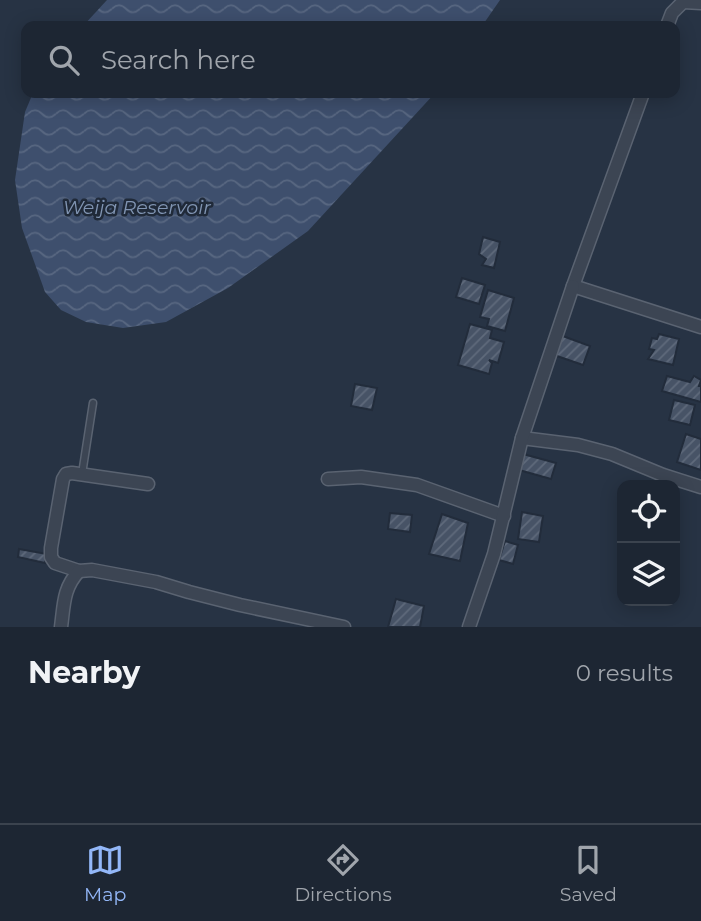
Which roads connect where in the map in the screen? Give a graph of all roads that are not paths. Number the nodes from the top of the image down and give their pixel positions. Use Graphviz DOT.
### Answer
graph roads {
  1 [pos="701,3"];
  2 [pos="669,21"];
  3 [pos="641,98"];
  4 [pos="573,286"];
  5 [pos="701,327"];
  6 [pos="93,403"];
  7 [pos="522,438"];
  8 [pos="82,474"];
  9 [pos="328,479"];
  10 [pos="148,484"];
  11 [pos="701,487"];
  12 [pos="504,516"];
  13 [pos="79,571"];
  14 [pos="61,627"];
  15 [pos="344,627"];
  16 [pos="469,627"];
  1 -- 2 [label="street"];
  3 -- 4 [label="street"];
  4 -- 5 [label="street"];
  4 -- 7 [label="street"];
  6 -- 8 [label="lane"];
  7 -- 11 [label="street"];
  7 -- 12 [label="street"];
  8 -- 10 [label="street"];
  8 -- 13 [label="street"];
  9 -- 12 [label="street"];
  12 -- 16 [label="street"];
  13 -- 14 [label="street"];
  13 -- 15 [label="street"];
}
